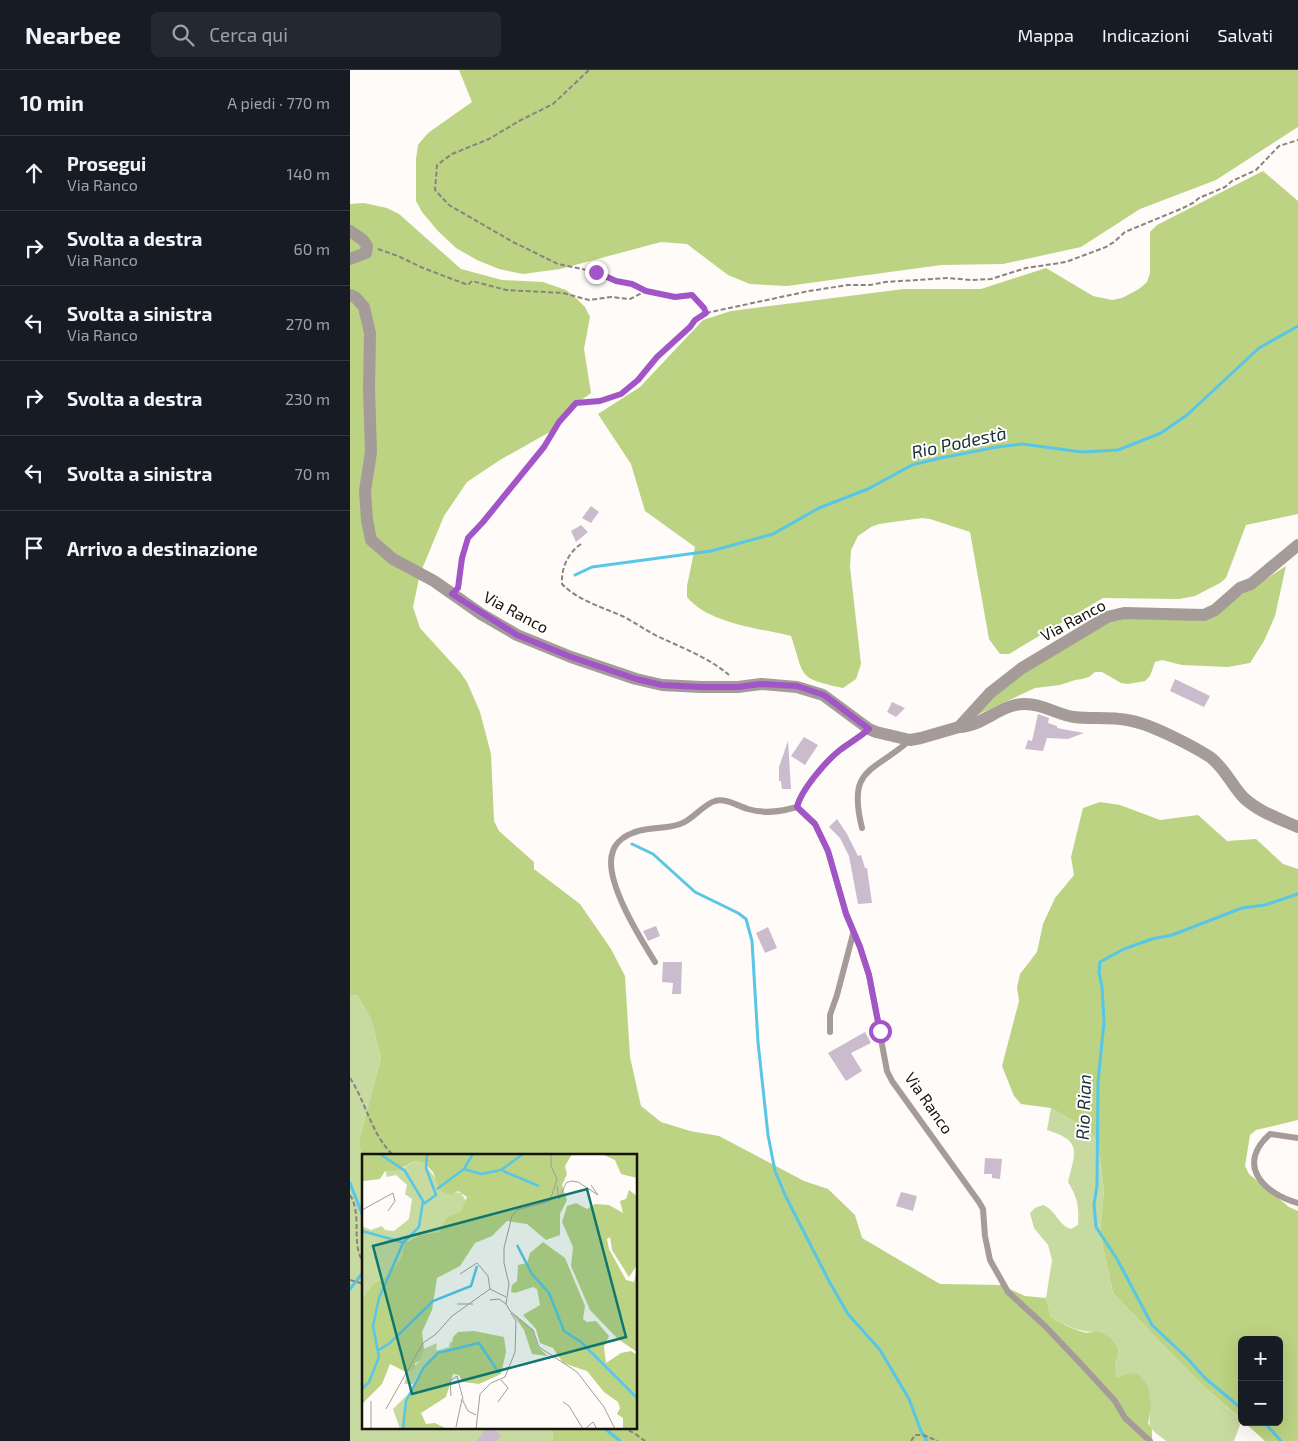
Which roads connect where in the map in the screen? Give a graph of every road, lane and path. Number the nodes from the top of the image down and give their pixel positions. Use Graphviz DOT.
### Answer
graph roads {
  1 [pos="588,70"];
  2 [pos="1298,140"];
  3 [pos="350,231"];
  4 [pos="366,253"];
  5 [pos="350,259"];
  6 [pos="646,291"];
  7 [pos="350,296"];
  8 [pos="706,313"];
  9 [pos="581,544"];
  10 [pos="1298,545"];
  11 [pos="452,594"];
  12 [pos="738,687"];
  13 [pos="959,727"];
  14 [pos="869,729"];
  15 [pos="910,740"];
  16 [pos="797,807"];
  17 [pos="1298,827"];
  18 [pos="862,828"];
  19 [pos="854,934"];
  20 [pos="655,962"];
  21 [pos="830,1032"];
  22 [pos="350,1078"];
  23 [pos="1298,1138"];
  24 [pos="391,1154"];
  25 [pos="350,1195"];
  26 [pos="1298,1202"];
  27 [pos="362,1261"];
  28 [pos="624,1428"];
  29 [pos="645,1441"];
  30 [pos="911,1441"];
  31 [pos="938,1441"];
  32 [pos="1150,1441"];
  1 -- 6 [label="path"];
  2 -- 8 [label="path"];
  3 -- 4 [label="street"];
  4 -- 5 [label="street"];
  4 -- 6 [label="path"];
  6 -- 8 [label="path"];
  7 -- 11 [label="street, Via Ranco"];
  8 -- 11 [label="path"];
  9 -- 12 [label="path"];
  10 -- 13 [label="street, Via Ranco"];
  11 -- 12 [label="street, Via Ranco"];
  12 -- 14 [label="street, Via Ranco"];
  13 -- 15 [label="street, Via Ranco"];
  13 -- 17 [label="street"];
  14 -- 15 [label="street, Via Ranco"];
  14 -- 16 [label="lane"];
  15 -- 18 [label="lane"];
  16 -- 19 [label="lane, Via Ranco"];
  16 -- 20 [label="lane"];
  19 -- 21 [label="lane"];
  19 -- 32 [label="lane, Via Ranco"];
  22 -- 24 [label="path"];
  23 -- 26 [label="lane"];
  25 -- 27 [label="path"];
  28 -- 29 [label="path"];
  30 -- 31 [label="path"];
}
